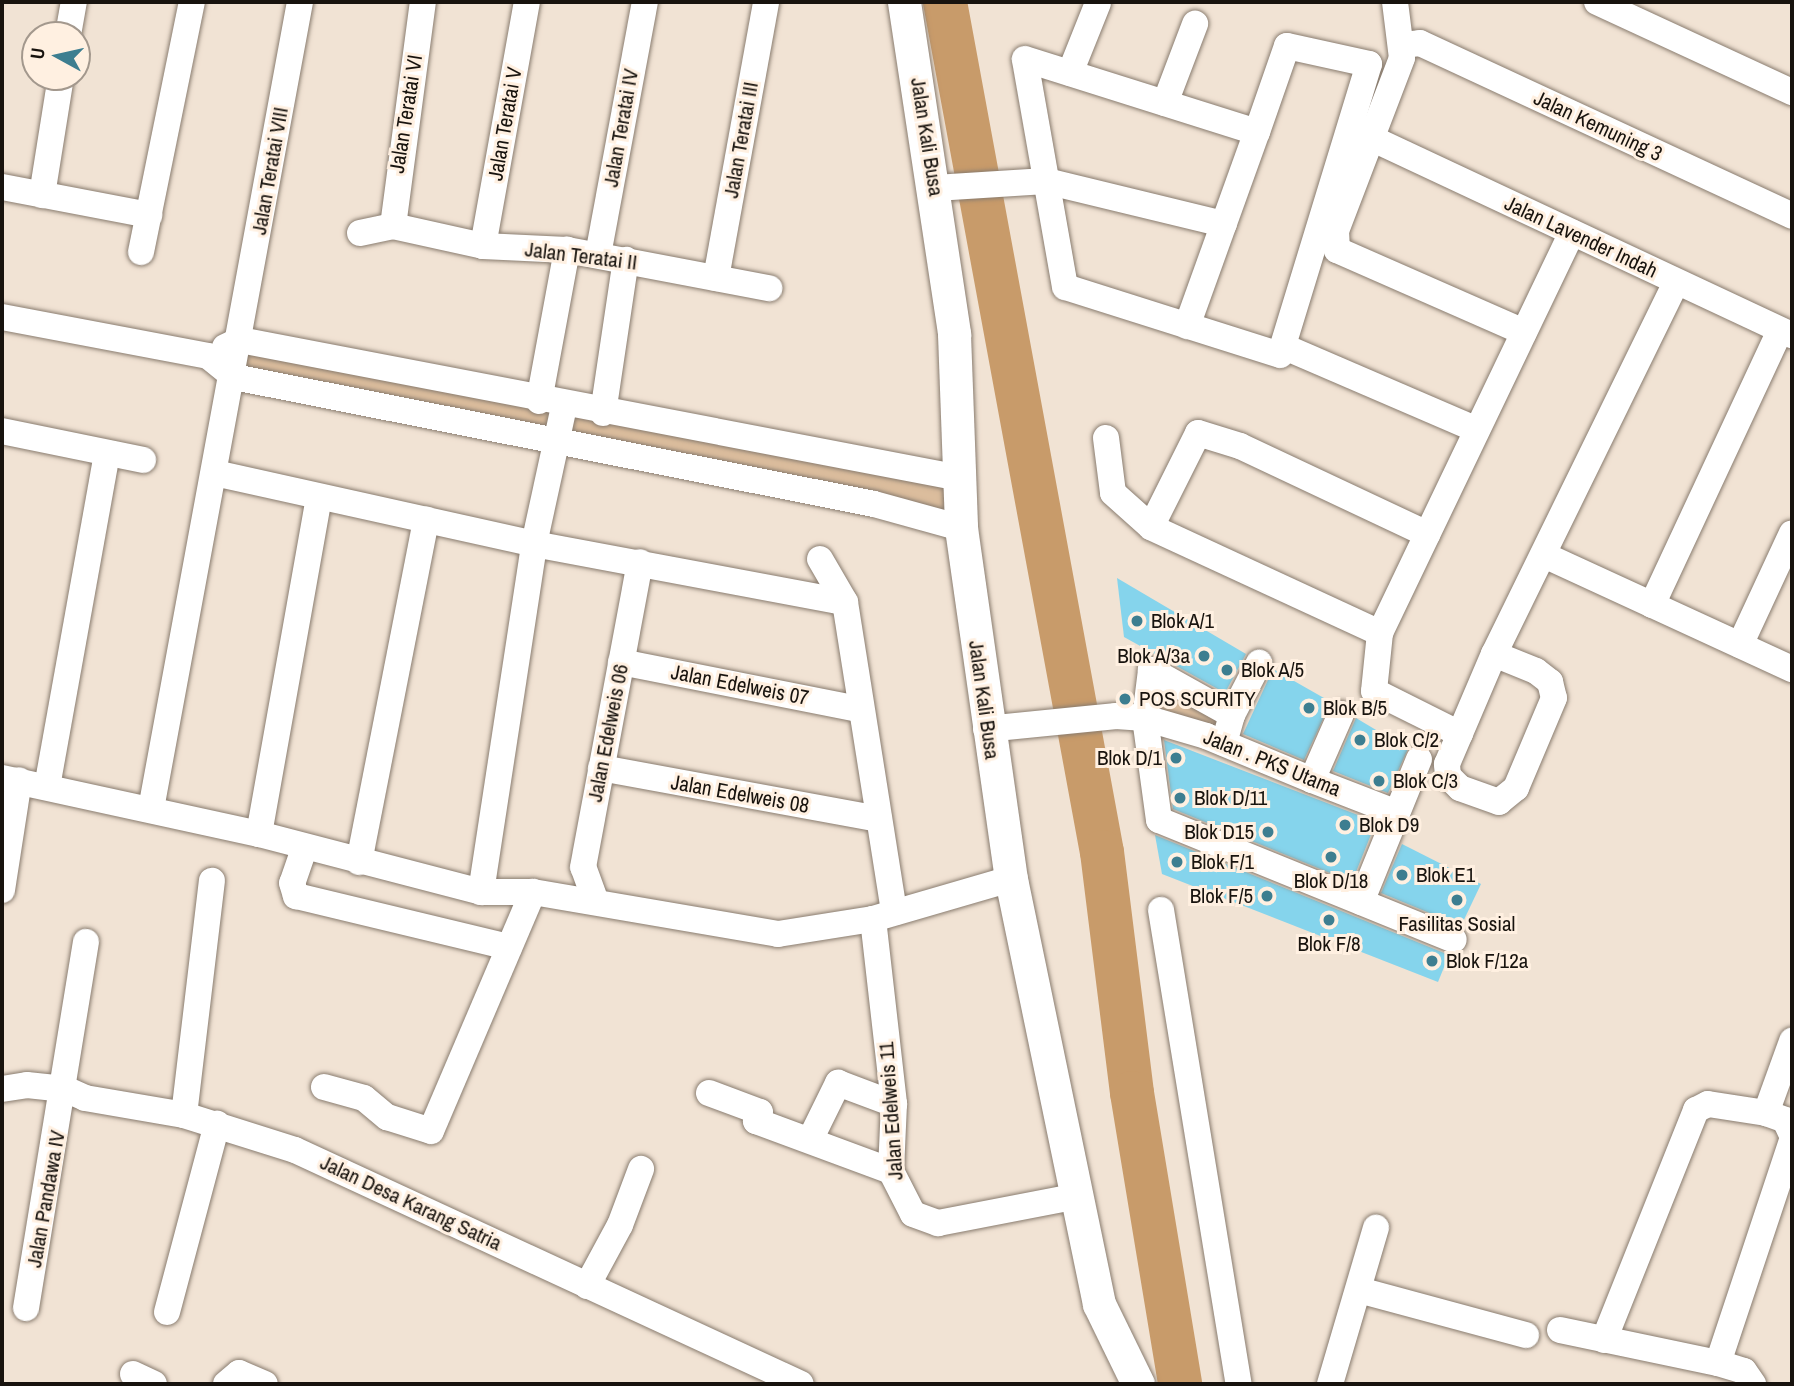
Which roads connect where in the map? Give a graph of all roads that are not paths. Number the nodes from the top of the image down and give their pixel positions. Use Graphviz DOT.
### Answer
graph roads {
  1 [pos="74,2"];
  2 [pos="192,2"];
  3 [pos="300,2"];
  4 [pos="424,2"];
  5 [pos="527,2"];
  6 [pos="645,2"];
  7 [pos="766,2"];
  8 [pos="904,2"];
  9 [pos="1395,2"];
  10 [pos="1597,2"];
  11 [pos="1098,3"];
  12 [pos="71,21"];
  13 [pos="1195,24"];
  14 [pos="1402,45"];
  15 [pos="1070,73"];
  16 [pos="59,91"];
  17 [pos="1792,92"];
  18 [pos="1165,103"];
  19 [pos="1257,132"];
  20 [pos="1371,138"];
  21 [pos="1046,181"];
  22 [pos="2,187"];
  23 [pos="936,188"];
  24 [pos="42,195"];
  25 [pos="149,215"];
  26 [pos="1792,216"];
  27 [pos="1224,224"];
  28 [pos="393,226"];
  29 [pos="359,233"];
  30 [pos="1572,233"];
  31 [pos="484,246"];
  32 [pos="567,250"];
  33 [pos="141,252"];
  34 [pos="598,255"];
  35 [pos="626,260"];
  36 [pos="716,278"];
  37 [pos="1676,282"];
  38 [pos="769,288"];
  39 [pos="2,317"];
  40 [pos="1187,326"];
  41 [pos="1524,332"];
  42 [pos="1786,333"];
  43 [pos="240,340"];
  44 [pos="1294,351"];
  45 [pos="208,356"];
  46 [pos="234,377"];
  47 [pos="551,403"];
  48 [pos="603,413"];
  49 [pos="1477,430"];
  50 [pos="2,431"];
  51 [pos="1106,438"];
  52 [pos="556,444"];
  53 [pos="107,453"];
  54 [pos="142,460"];
  55 [pos="215,473"];
  56 [pos="960,478"];
  57 [pos="319,497"];
  58 [pos="426,520"];
  59 [pos="1151,527"];
  60 [pos="961,528"];
  61 [pos="1792,533"];
  62 [pos="1427,534"];
  63 [pos="534,544"];
  64 [pos="1544,555"];
  65 [pos="820,559"];
  66 [pos="640,562"];
  67 [pos="845,602"];
  68 [pos="1652,606"];
  69 [pos="1380,633"];
  70 [pos="1740,645"];
  71 [pos="1494,654"];
  72 [pos="621,662"];
  73 [pos="1259,663"];
  74 [pos="1792,669"];
  75 [pos="859,709"];
  76 [pos="1341,714"];
  77 [pos="1232,715"];
  78 [pos="1145,718"];
  79 [pos="986,729"];
  80 [pos="1460,734"];
  81 [pos="1224,743"];
  82 [pos="1419,759"];
  83 [pos="601,768"];
  84 [pos="10,779"];
  85 [pos="1312,780"];
  86 [pos="47,787"];
  87 [pos="151,808"];
  88 [pos="1397,813"];
  89 [pos="878,819"];
  90 [pos="259,834"];
  91 [pos="304,849"];
  92 [pos="359,862"];
  93 [pos="1011,879"];
  94 [pos="212,881"];
  95 [pos="2,890"];
  96 [pos="481,892"];
  97 [pos="533,892"];
  98 [pos="596,902"];
  99 [pos="1361,902"];
  100 [pos="1161,910"];
  101 [pos="884,915"];
  102 [pos="1454,940"];
  103 [pos="86,942"];
  104 [pos="509,947"];
  105 [pos="1792,1041"];
  106 [pos="324,1087"];
  107 [pos="2,1089"];
  108 [pos="65,1089"];
  109 [pos="709,1093"];
  110 [pos="894,1104"];
  111 [pos="1766,1113"];
  112 [pos="184,1115"];
  113 [pos="217,1124"];
  114 [pos="1792,1138"];
  115 [pos="810,1140"];
  116 [pos="641,1168"];
  117 [pos="891,1171"];
  118 [pos="1078,1196"];
  119 [pos="1376,1228"];
  120 [pos="587,1286"];
  121 [pos="1359,1290"];
  122 [pos="26,1308"];
  123 [pos="167,1312"];
  124 [pos="1560,1330"];
  125 [pos="1526,1335"];
  126 [pos="1604,1340"];
  127 [pos="1718,1363"];
  128 [pos="226,1384"];
  129 [pos="265,1384"];
  130 [pos="801,1384"];
  131 [pos="1138,1384"];
  132 [pos="1239,1384"];
  133 [pos="1330,1384"];
  134 [pos="1752,1384"];
  1 -- 12 [label="street"];
  2 -- 25 [label="street"];
  3 -- 43 [label="street, Jalan Teratai VIII"];
  4 -- 28 [label="street, Jalan Teratai VI"];
  5 -- 31 [label="street, Jalan Teratai V"];
  6 -- 34 [label="street, Jalan Teratai IV"];
  7 -- 36 [label="street, Jalan Teratai III"];
  8 -- 23 [label="street, Jalan Kali Busa"];
  9 -- 14 [label="street"];
  10 -- 17 [label="street"];
  11 -- 15 [label="street"];
  13 -- 18 [label="street"];
  14 -- 20 [label="street"];
  14 -- 26 [label="street, Jalan Kemuning 3"];
  15 -- 18 [label="street"];
  15 -- 21 [label="street"];
  16 -- 24 [label="street"];
  18 -- 19 [label="street"];
  19 -- 27 [label="street"];
  19 -- 40 [label="street"];
  20 -- 30 [label="street, Jalan Lavender Indah"];
  20 -- 41 [label="street"];
  21 -- 23 [label="street"];
  21 -- 27 [label="street"];
  21 -- 40 [label="street"];
  22 -- 24 [label="street"];
  23 -- 56 [label="street, Jalan Kali Busa"];
  24 -- 25 [label="street"];
  25 -- 33 [label="street"];
  27 -- 40 [label="street"];
  28 -- 29 [label="street"];
  28 -- 31 [label="street, Jalan Teratai II"];
  30 -- 37 [label="street, Jalan Lavender Indah"];
  30 -- 41 [label="street"];
  31 -- 32 [label="street, Jalan Teratai II"];
  32 -- 34 [label="street, Jalan Teratai II"];
  32 -- 47 [label="street"];
  34 -- 35 [label="street, Jalan Teratai II"];
  35 -- 36 [label="street, Jalan Teratai II"];
  35 -- 48 [label="street"];
  36 -- 38 [label="street, Jalan Teratai II"];
  37 -- 42 [label="street, Jalan Lavender Indah"];
  37 -- 64 [label="street"];
  39 -- 45 [label="street"];
  41 -- 49 [label="street"];
  42 -- 68 [label="street"];
  43 -- 45 [label="street"];
  43 -- 46 [label="street, Jalan Teratai VIII"];
  43 -- 47 [label="street"];
  44 -- 49 [label="street"];
  45 -- 46 [label="street"];
  46 -- 52 [label="street"];
  46 -- 55 [label="street, Jalan Teratai VIII"];
  47 -- 48 [label="street"];
  47 -- 52 [label="street"];
  48 -- 56 [label="street"];
  49 -- 62 [label="street"];
  50 -- 53 [label="street"];
  51 -- 59 [label="street"];
  52 -- 60 [label="street"];
  52 -- 63 [label="street"];
  53 -- 54 [label="street"];
  53 -- 86 [label="street"];
  55 -- 57 [label="street"];
  55 -- 87 [label="street, Jalan Teratai VIII"];
  56 -- 60 [label="street, Jalan Kali Busa"];
  57 -- 58 [label="street"];
  57 -- 90 [label="street"];
  58 -- 63 [label="street"];
  58 -- 92 [label="street"];
  59 -- 62 [label="street"];
  59 -- 69 [label="street"];
  60 -- 79 [label="street, Jalan Kali Busa"];
  61 -- 70 [label="street"];
  62 -- 69 [label="street"];
  63 -- 66 [label="street"];
  63 -- 96 [label="street"];
  64 -- 68 [label="street"];
  64 -- 71 [label="street"];
  65 -- 67 [label="street"];
  66 -- 67 [label="street"];
  66 -- 72 [label="street, Jalan Edelweis 06"];
  67 -- 75 [label="street, Jalan Edelweis 11"];
  68 -- 70 [label="street"];
  69 -- 80 [label="street"];
  70 -- 74 [label="street"];
  71 -- 80 [label="street"];
  71 -- 80 [label="street"];
  72 -- 75 [label="street, Jalan Edelweis 07"];
  72 -- 83 [label="street, Jalan Edelweis 06"];
  73 -- 77 [label="street"];
  75 -- 89 [label="street, Jalan Edelweis 11"];
  76 -- 85 [label="street"];
  77 -- 78 [label="street"];
  77 -- 81 [label="street"];
  78 -- 79 [label="street, Jalan . PKS Utama"];
  78 -- 81 [label="street, Jalan . PKS Utama"];
  78 -- 99 [label="street"];
  79 -- 93 [label="street, Jalan Kali Busa"];
  81 -- 85 [label="street, Jalan . PKS Utama"];
  82 -- 88 [label="street"];
  83 -- 89 [label="street, Jalan Edelweis 08"];
  83 -- 98 [label="street, Jalan Edelweis 06"];
  84 -- 86 [label="street"];
  84 -- 95 [label="street"];
  85 -- 88 [label="street, Jalan . PKS Utama"];
  86 -- 87 [label="street"];
  87 -- 90 [label="street"];
  88 -- 99 [label="street"];
  89 -- 101 [label="street, Jalan Edelweis 11"];
  90 -- 91 [label="street"];
  91 -- 92 [label="street"];
  91 -- 104 [label="street"];
  92 -- 96 [label="street"];
  93 -- 101 [label="street"];
  93 -- 118 [label="street, Jalan Kali Busa"];
  94 -- 112 [label="street"];
  96 -- 97 [label="street"];
  97 -- 98 [label="street"];
  97 -- 104 [label="street"];
  98 -- 101 [label="street"];
  99 -- 102 [label="street"];
  100 -- 132 [label="street"];
  101 -- 110 [label="street, Jalan Edelweis 11"];
  103 -- 108 [label="street, Jalan Pandawa IV"];
  104 -- 106 [label="street"];
  105 -- 111 [label="street"];
  107 -- 108 [label="street, Jalan Desa Karang Satria"];
  108 -- 112 [label="street, Jalan Desa Karang Satria"];
  108 -- 122 [label="street, Jalan Pandawa IV"];
  109 -- 115 [label="street"];
  110 -- 115 [label="street"];
  110 -- 117 [label="street, Jalan Edelweis 11"];
  111 -- 114 [label="street"];
  111 -- 126 [label="street"];
  112 -- 113 [label="street, Jalan Desa Karang Satria"];
  113 -- 120 [label="street, Jalan Desa Karang Satria"];
  113 -- 123 [label="street"];
  114 -- 127 [label="street"];
  115 -- 117 [label="street"];
  116 -- 120 [label="street"];
  117 -- 118 [label="street, Jalan Edelweis 11"];
  118 -- 131 [label="street, Jalan Kali Busa"];
  119 -- 121 [label="street"];
  120 -- 130 [label="street, Jalan Desa Karang Satria"];
  121 -- 125 [label="street"];
  121 -- 133 [label="street"];
  124 -- 126 [label="street"];
  126 -- 127 [label="street"];
  127 -- 134 [label="street"];
  128 -- 129 [label="street"];
}
